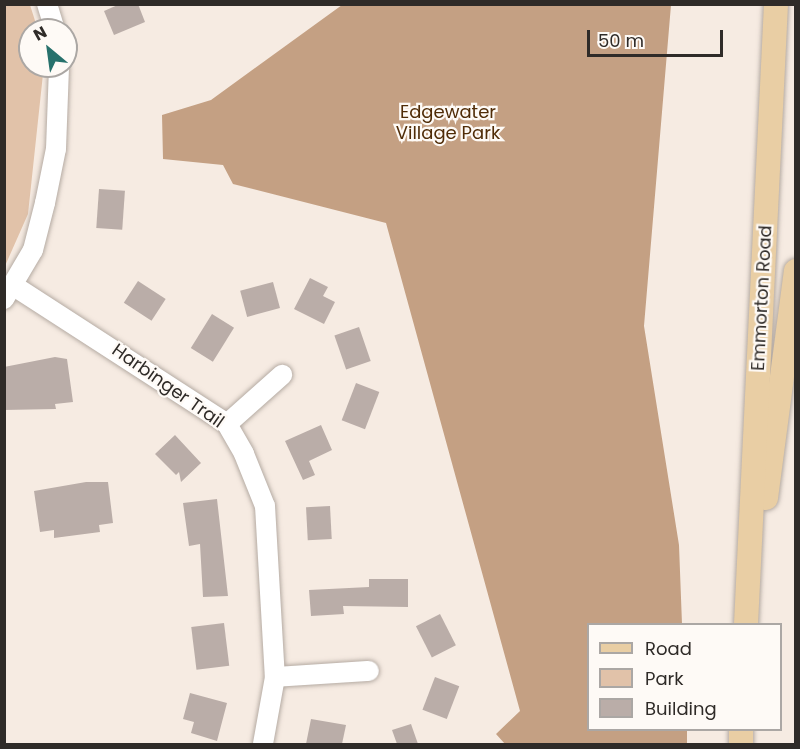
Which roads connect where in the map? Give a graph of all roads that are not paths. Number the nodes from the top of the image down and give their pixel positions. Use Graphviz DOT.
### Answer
graph roads {
  1 [pos="776,4"];
  2 [pos="59,78"];
  3 [pos="795,271"];
  4 [pos="9,292"];
  5 [pos="282,375"];
  6 [pos="227,424"];
  7 [pos="747,591"];
  8 [pos="746,623"];
  9 [pos="369,671"];
  10 [pos="274,677"];
  11 [pos="263,744"];
  1 -- 7 [label="main road, Emmorton Road"];
  2 -- 4 [label="street"];
  3 -- 7 [label="main road, Emmorton Road"];
  4 -- 6 [label="street, Harbinger Trail"];
  5 -- 6 [label="street"];
  6 -- 10 [label="street, Harbinger Trail"];
  7 -- 8 [label="main road, Emmorton Road"];
  9 -- 10 [label="street"];
  10 -- 11 [label="street, Harbinger Trail"];
}
